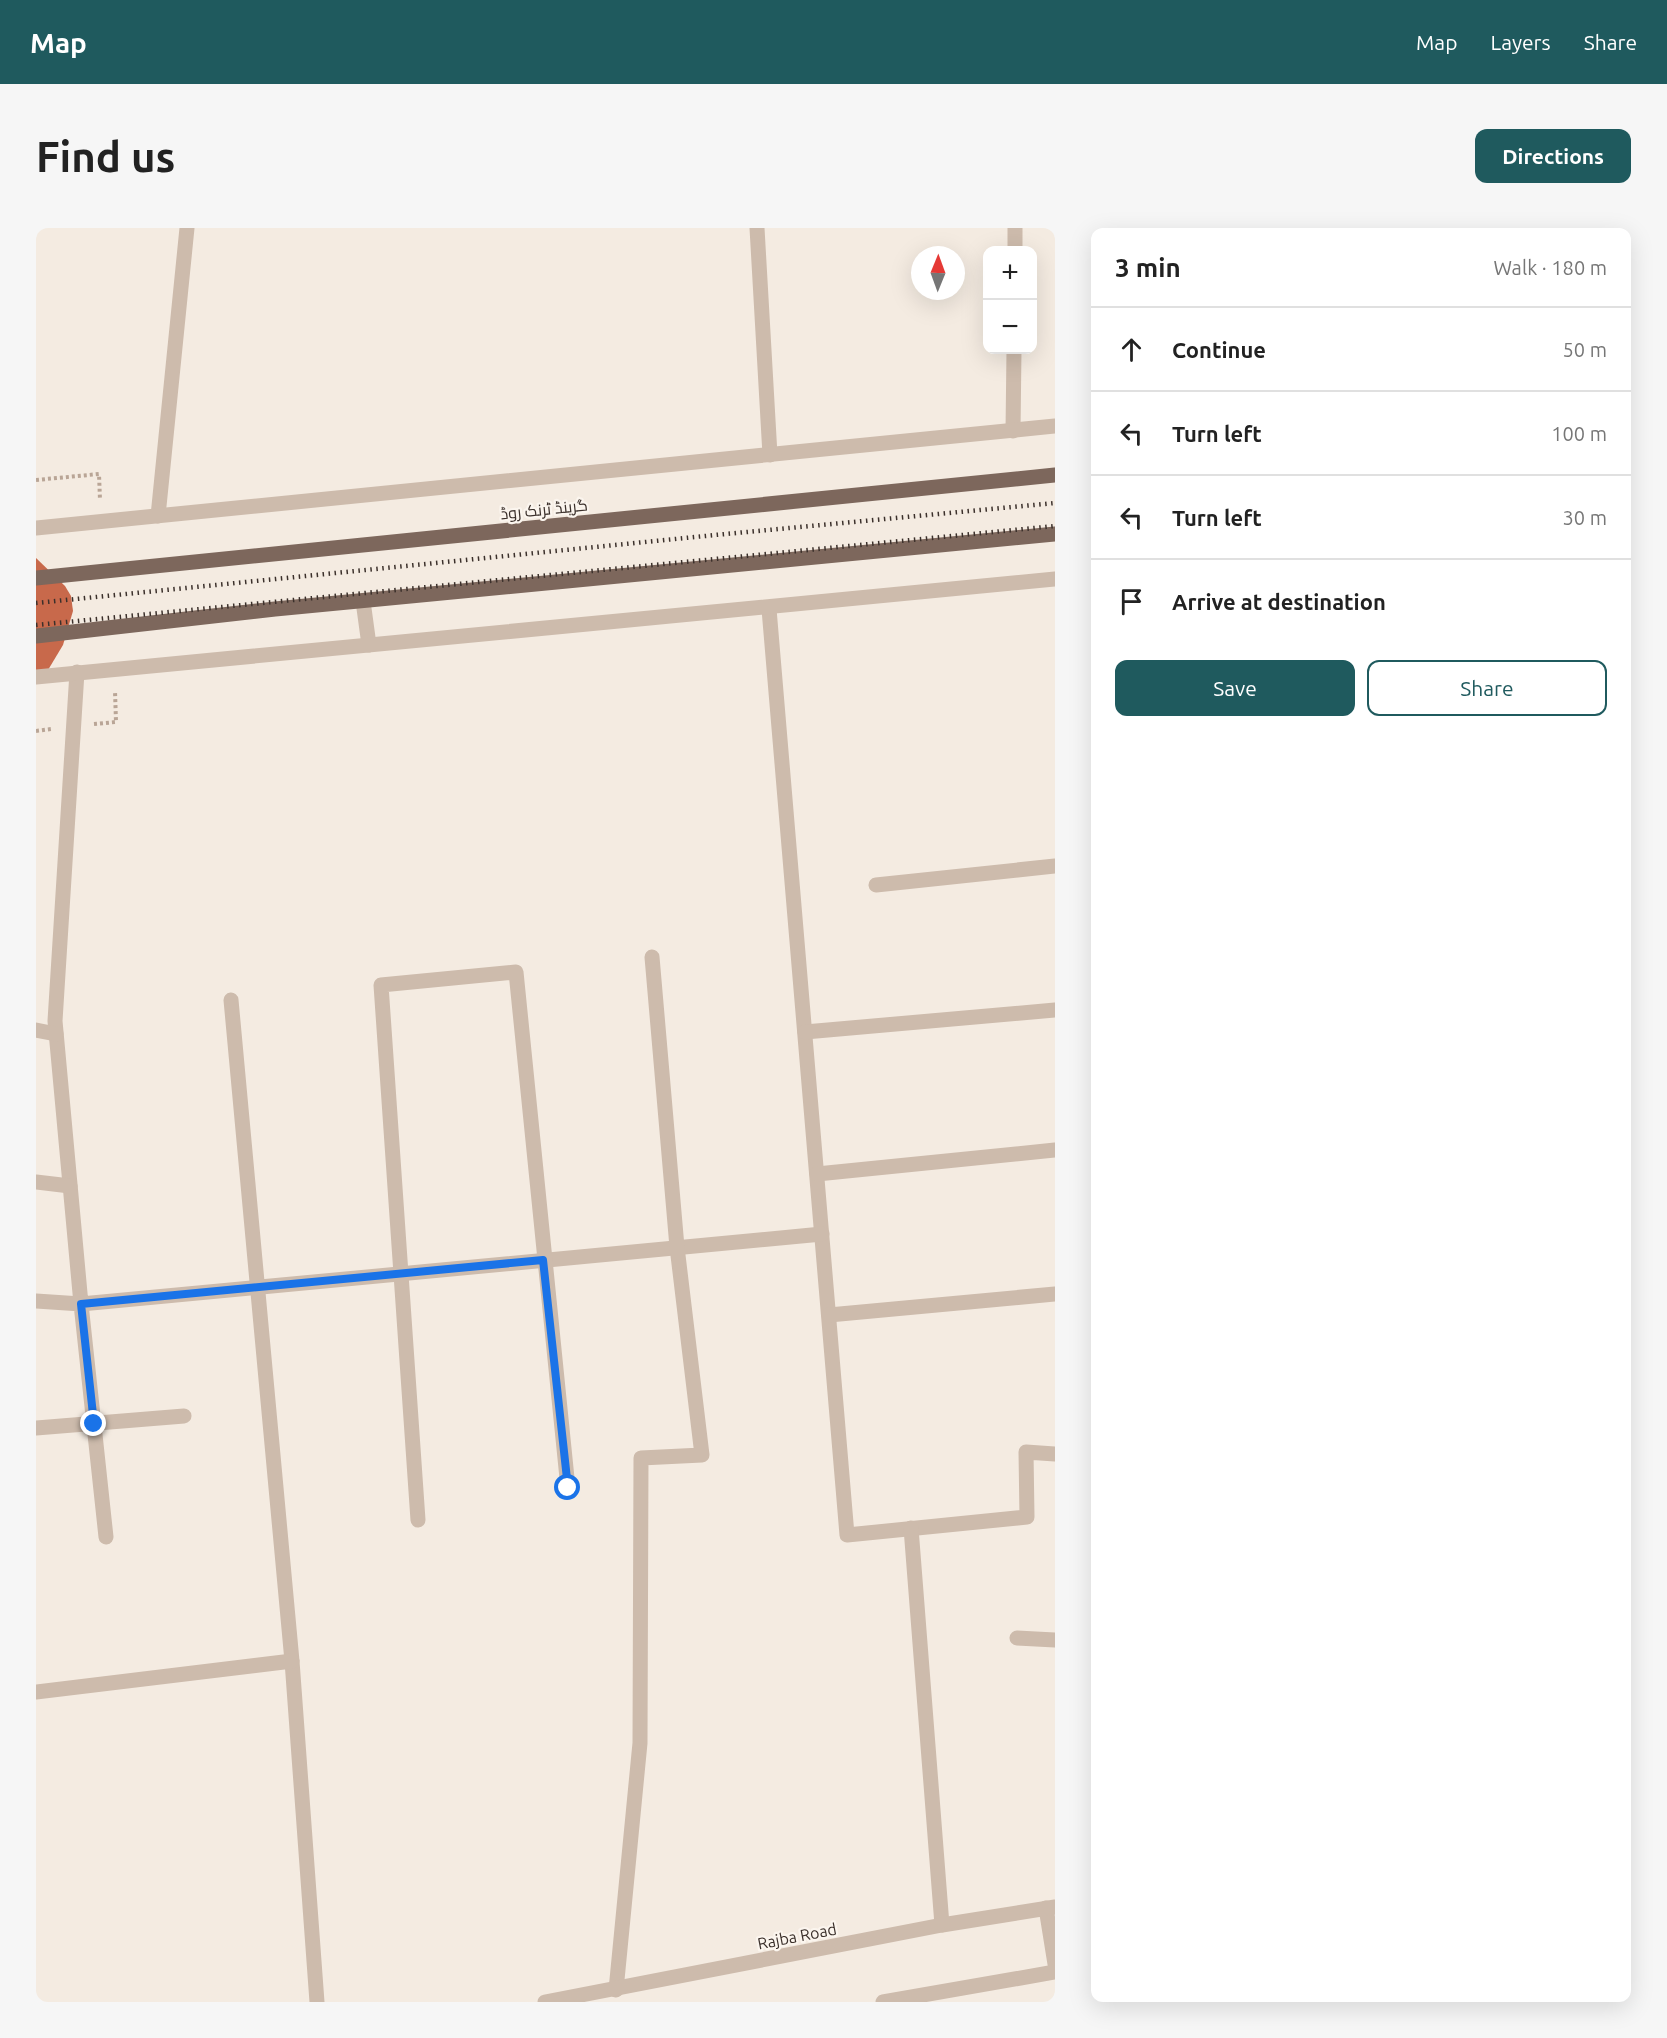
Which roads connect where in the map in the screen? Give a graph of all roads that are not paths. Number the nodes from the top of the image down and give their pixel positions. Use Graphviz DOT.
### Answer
graph roads {
  1 [pos="187,228"];
  2 [pos="757,228"];
  3 [pos="1015,228"];
  4 [pos="1015,246"];
  5 [pos="1014,354"];
  6 [pos="1055,426"];
  7 [pos="1013,431"];
  8 [pos="770,455"];
  9 [pos="1055,475"];
  10 [pos="158,516"];
  11 [pos="36,528"];
  12 [pos="1055,534"];
  13 [pos="36,578"];
  14 [pos="1055,579"];
  15 [pos="363,601"];
  16 [pos="769,609"];
  17 [pos="36,636"];
  18 [pos="369,645"];
  19 [pos="77,672"];
  20 [pos="36,677"];
  21 [pos="1055,866"];
  22 [pos="876,885"];
  23 [pos="652,957"];
  24 [pos="231,1000"];
  25 [pos="1055,1010"];
  26 [pos="36,1030"];
  27 [pos="805,1032"];
  28 [pos="56,1034"];
  29 [pos="1055,1150"];
  30 [pos="817,1174"];
  31 [pos="36,1182"];
  32 [pos="70,1186"];
  33 [pos="822,1234"];
  34 [pos="677,1247"];
  35 [pos="543,1260"];
  36 [pos="400,1274"];
  37 [pos="258,1287"];
  38 [pos="1055,1294"];
  39 [pos="36,1301"];
  40 [pos="81,1304"];
  41 [pos="829,1315"];
  42 [pos="184,1416"];
  43 [pos="94,1424"];
  44 [pos="36,1428"];
  45 [pos="1055,1454"];
  46 [pos="568,1488"];
  47 [pos="418,1520"];
  48 [pos="911,1528"];
  49 [pos="106,1537"];
  50 [pos="1017,1638"];
  51 [pos="1055,1640"];
  52 [pos="292,1661"];
  53 [pos="36,1692"];
  54 [pos="1050,1908"];
  55 [pos="942,1925"];
  56 [pos="1055,1964"];
  57 [pos="1055,1972"];
  58 [pos="616,1990"];
  59 [pos="317,2002"];
  60 [pos="545,2002"];
  61 [pos="883,2002"];
  1 -- 10 [label="street"];
  2 -- 8 [label="street"];
  3 -- 4 [label="street"];
  5 -- 7 [label="street"];
  6 -- 7 [label="street"];
  7 -- 8 [label="street"];
  8 -- 10 [label="street"];
  9 -- 13 [label="main road, گرینڈ ٹرنک روڈ"];
  10 -- 11 [label="street"];
  12 -- 15 [label="main road"];
  14 -- 16 [label="street"];
  15 -- 17 [label="main road"];
  15 -- 18 [label="street"];
  16 -- 18 [label="street"];
  16 -- 27 [label="street"];
  18 -- 19 [label="street"];
  19 -- 20 [label="street"];
  19 -- 28 [label="street"];
  21 -- 22 [label="street"];
  23 -- 34 [label="street"];
  24 -- 37 [label="street"];
  25 -- 27 [label="street"];
  26 -- 28 [label="street"];
  27 -- 30 [label="street"];
  28 -- 32 [label="street"];
  29 -- 30 [label="street"];
  30 -- 33 [label="street"];
  31 -- 32 [label="street"];
  32 -- 40 [label="street"];
  33 -- 34 [label="street"];
  33 -- 41 [label="street"];
  34 -- 35 [label="street"];
  34 -- 58 [label="street"];
  35 -- 36 [label="street"];
  35 -- 36 [label="street"];
  35 -- 46 [label="street"];
  36 -- 37 [label="street"];
  36 -- 47 [label="street"];
  37 -- 40 [label="street"];
  37 -- 52 [label="street"];
  38 -- 41 [label="street"];
  39 -- 40 [label="street"];
  40 -- 43 [label="street"];
  41 -- 48 [label="street"];
  42 -- 43 [label="street"];
  43 -- 44 [label="street"];
  43 -- 49 [label="street"];
  45 -- 48 [label="street"];
  48 -- 55 [label="street"];
  50 -- 51 [label="street"];
  52 -- 53 [label="street"];
  52 -- 59 [label="street"];
  54 -- 55 [label="street, Rajba Road"];
  54 -- 56 [label="street"];
  55 -- 58 [label="street, Rajba Road"];
  57 -- 61 [label="street"];
  58 -- 60 [label="street, Rajba Road"];
}
